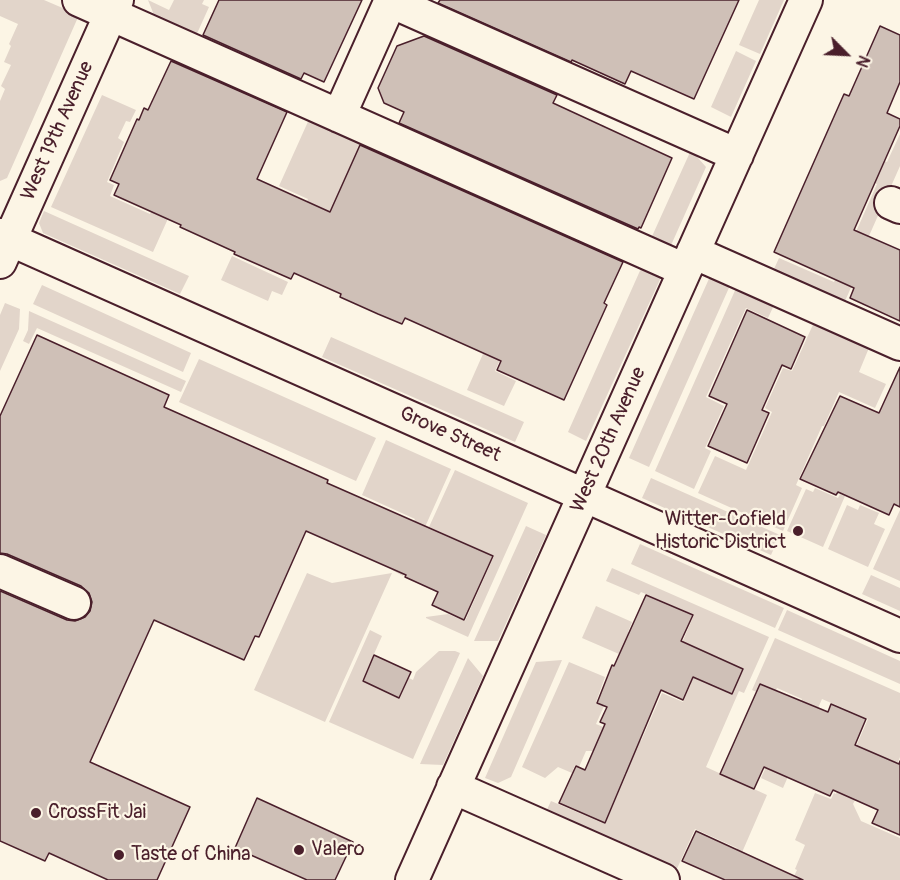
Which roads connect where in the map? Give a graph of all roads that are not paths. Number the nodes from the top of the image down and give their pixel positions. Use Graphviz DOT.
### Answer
graph roads {
  1 [pos="79,0"];
  2 [pos="806,0"];
  3 [pos="391,1"];
  4 [pos="114,7"];
  5 [pos="339,116"];
  6 [pos="736,155"];
  7 [pos="3,245"];
  8 [pos="689,261"];
  9 [pos="900,344"];
  10 [pos="584,495"];
  11 [pos="0,571"];
  12 [pos="74,603"];
  13 [pos="900,636"];
  14 [pos="453,787"];
  15 [pos="412,880"];
  16 [pos="663,880"];
  1 -- 4 [label="street"];
  2 -- 6 [label="street, West 20th Avenue"];
  3 -- 5 [label="street"];
  3 -- 6 [label="street"];
  4 -- 5 [label="street"];
  4 -- 7 [label="street, West 19th Avenue"];
  5 -- 8 [label="street"];
  6 -- 8 [label="street, West 20th Avenue"];
  7 -- 10 [label="street, Grove Street"];
  8 -- 9 [label="street"];
  8 -- 10 [label="street, West 20th Avenue"];
  10 -- 13 [label="street, Grove Street"];
  10 -- 14 [label="street, West 20th Avenue"];
  11 -- 12 [label="street"];
  14 -- 15 [label="street, West 20th Avenue"];
  14 -- 16 [label="street"];
}
